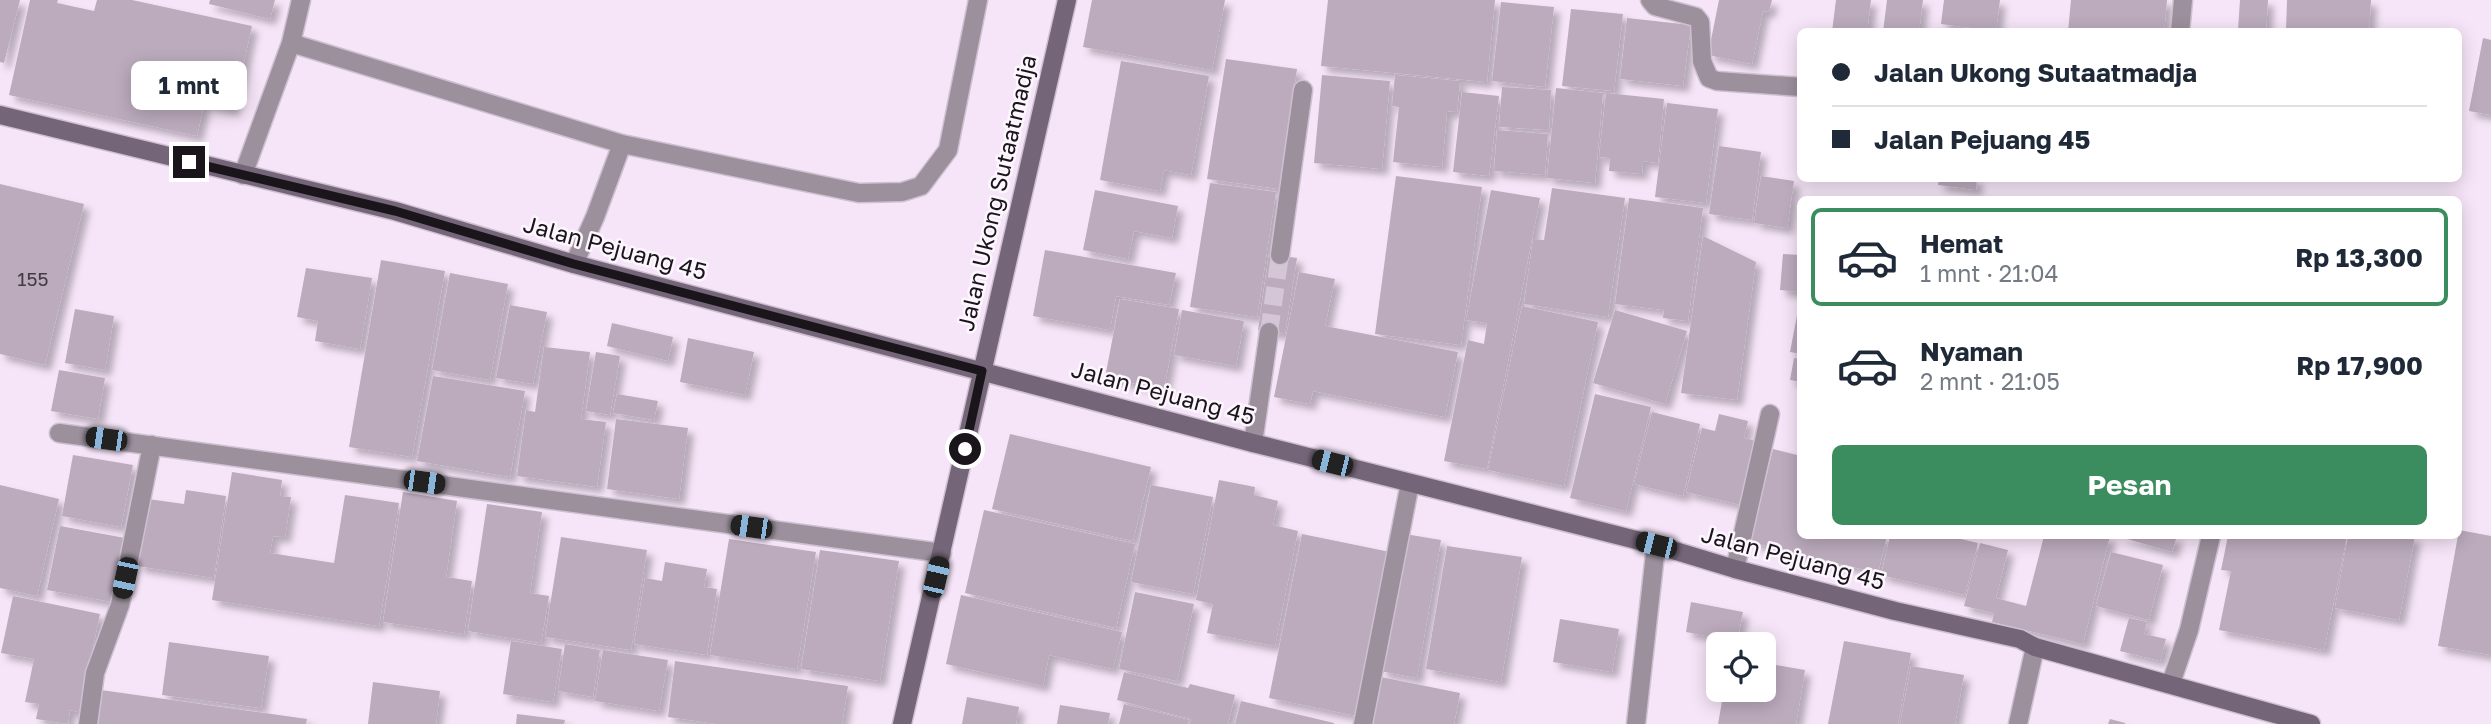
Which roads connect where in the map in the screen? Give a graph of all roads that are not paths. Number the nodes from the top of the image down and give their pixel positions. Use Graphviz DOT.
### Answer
graph roads {
  1 [pos="301,0"];
  2 [pos="978,0"];
  3 [pos="1067,0"];
  4 [pos="1650,0"];
  5 [pos="2183,0"];
  6 [pos="2180,28"];
  7 [pos="291,43"];
  8 [pos="1797,87"];
  9 [pos="1303,90"];
  10 [pos="0,115"];
  11 [pos="622,144"];
  12 [pos="243,175"];
  13 [pos="1280,255"];
  14 [pos="574,264"];
  15 [pos="1269,332"];
  16 [pos="982,371"];
  17 [pos="1770,414"];
  18 [pos="59,433"];
  19 [pos="1253,443"];
  20 [pos="152,445"];
  21 [pos="1410,483"];
  22 [pos="2210,539"];
  23 [pos="1656,545"];
  24 [pos="942,553"];
  25 [pos="1735,569"];
  26 [pos="2027,643"];
  27 [pos="2171,683"];
  28 [pos="88,724"];
  29 [pos="902,724"];
  30 [pos="1363,724"];
  31 [pos="1636,724"];
  32 [pos="2018,724"];
  33 [pos="2311,724"];
  1 -- 7 [label="street"];
  2 -- 11 [label="street"];
  3 -- 16 [label="street, Jalan Ukong Sutaatmadja"];
  4 -- 8 [label="street"];
  5 -- 6 [label="street"];
  7 -- 11 [label="street"];
  7 -- 12 [label="street"];
  9 -- 13 [label="street"];
  10 -- 12 [label="street, Jalan Pejuang 45"];
  11 -- 14 [label="street"];
  12 -- 14 [label="street, Jalan Pejuang 45"];
  14 -- 16 [label="street, Jalan Pejuang 45"];
  15 -- 19 [label="street"];
  16 -- 19 [label="street, Jalan Pejuang 45"];
  16 -- 24 [label="street, Jalan Ukong Sutaatmadja"];
  17 -- 25 [label="street"];
  18 -- 20 [label="street"];
  19 -- 21 [label="street, Jalan Pejuang 45"];
  20 -- 24 [label="street"];
  20 -- 28 [label="street"];
  21 -- 23 [label="street, Jalan Pejuang 45"];
  21 -- 30 [label="street"];
  22 -- 27 [label="street"];
  23 -- 25 [label="street, Jalan Pejuang 45"];
  23 -- 31 [label="street"];
  24 -- 29 [label="street, Jalan Ukong Sutaatmadja"];
  25 -- 26 [label="street, Jalan Pejuang 45"];
  26 -- 27 [label="street, Jalan Pejuang 45"];
  26 -- 32 [label="street"];
  27 -- 33 [label="street, Jalan Pejuang 45"];
}
